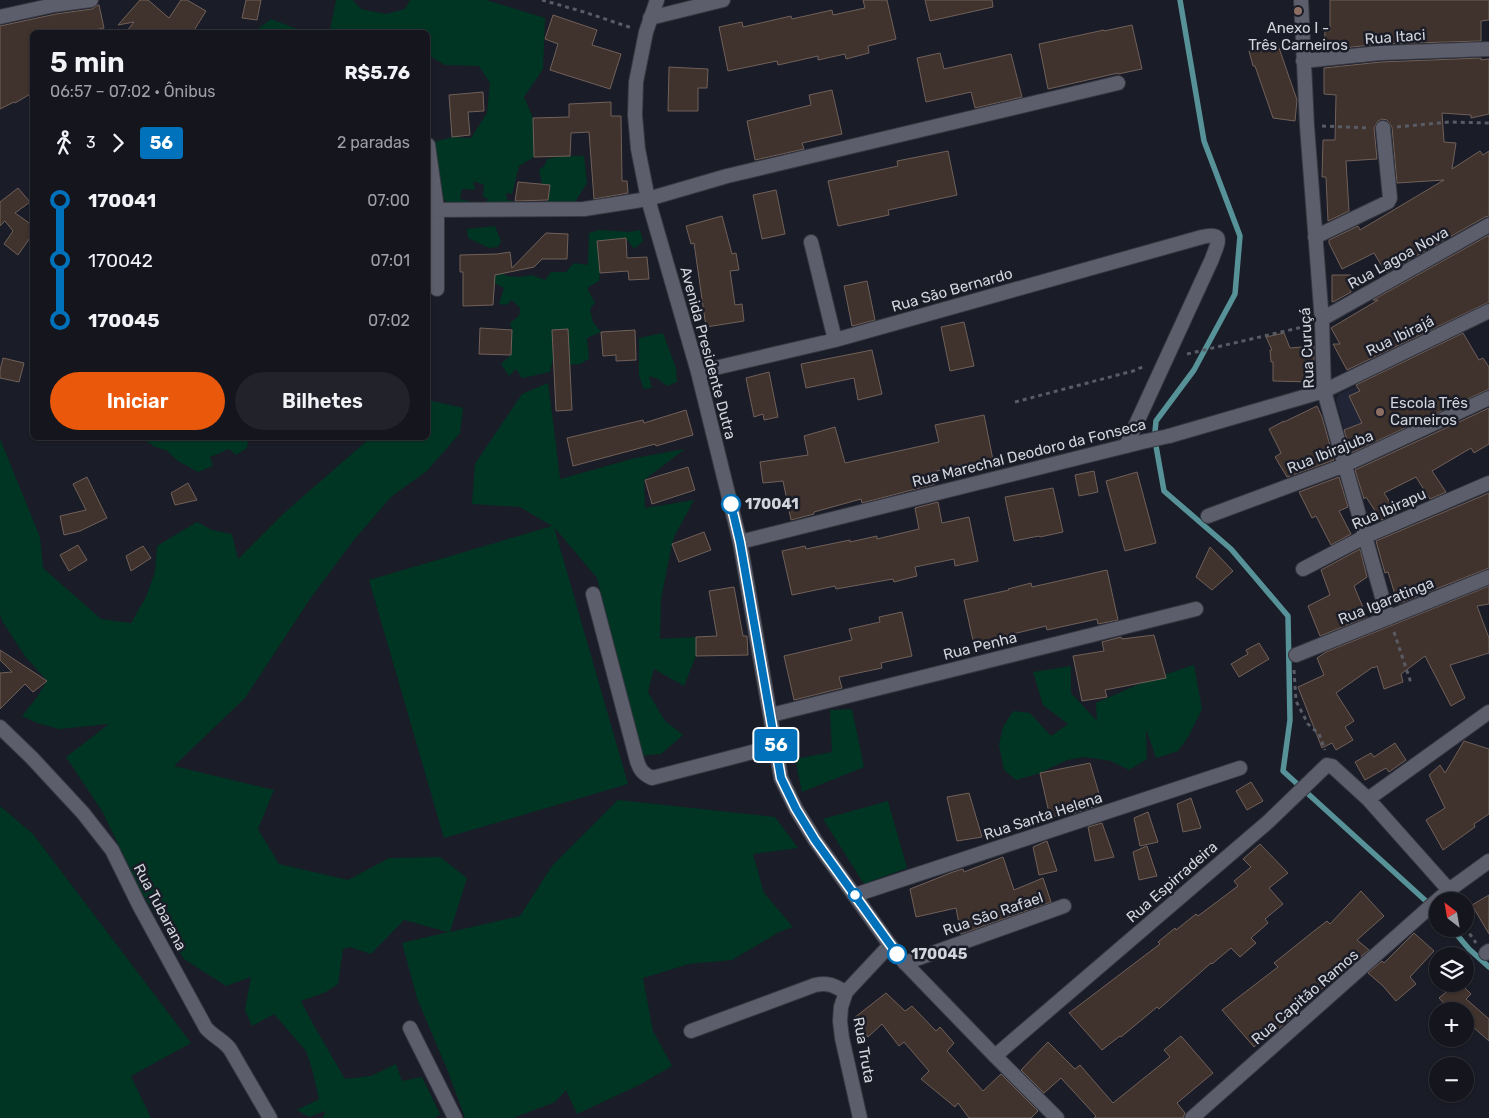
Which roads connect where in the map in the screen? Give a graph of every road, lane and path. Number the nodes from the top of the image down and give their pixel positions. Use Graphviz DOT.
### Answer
graph roads {
  1 [pos="91,0"];
  2 [pos="542,0"];
  3 [pos="657,0"];
  4 [pos="723,0"];
  5 [pos="1301,0"];
  6 [pos="0,17"];
  7 [pos="650,18"];
  8 [pos="646,32"];
  9 [pos="1489,49"];
  10 [pos="1304,61"];
  11 [pos="1118,83"];
  12 [pos="1383,128"];
  13 [pos="430,178"];
  14 [pos="648,199"];
  15 [pos="432,209"];
  16 [pos="1489,225"];
  17 [pos="1315,237"];
  18 [pos="810,242"];
  19 [pos="437,289"];
  20 [pos="1489,311"];
  21 [pos="1322,319"];
  22 [pos="835,340"];
  23 [pos="698,372"];
  24 [pos="1324,391"];
  25 [pos="1489,398"];
  26 [pos="1126,446"];
  27 [pos="1345,465"];
  28 [pos="1489,482"];
  29 [pos="1208,516"];
  30 [pos="1366,536"];
  31 [pos="740,542"];
  32 [pos="1303,569"];
  33 [pos="1489,578"];
  34 [pos="593,594"];
  35 [pos="1196,609"];
  36 [pos="1388,618"];
  37 [pos="1296,655"];
  38 [pos="1411,683"];
  39 [pos="1489,712"];
  40 [pos="771,715"];
  41 [pos="0,727"];
  42 [pos="776,746"];
  43 [pos="1329,765"];
  44 [pos="1240,768"];
  45 [pos="1368,799"];
  46 [pos="1489,861"];
  47 [pos="1442,892"];
  48 [pos="1448,892"];
  49 [pos="855,895"];
  50 [pos="1064,906"];
  51 [pos="1429,909"];
  52 [pos="890,945"];
  53 [pos="905,963"];
  54 [pos="846,992"];
  55 [pos="410,1028"];
  56 [pos="691,1031"];
  57 [pos="995,1056"];
  58 [pos="270,1118"];
  59 [pos="455,1118"];
  60 [pos="860,1118"];
  61 [pos="1057,1118"];
  62 [pos="1192,1118"];
  1 -- 6 [label="street"];
  2 -- 8 [label="path"];
  3 -- 7 [label="street, Avenida Presidente Dutra"];
  4 -- 7 [label="street"];
  5 -- 10 [label="street, Rua Curuçá"];
  7 -- 8 [label="street, Avenida Presidente Dutra"];
  8 -- 14 [label="street, Avenida Presidente Dutra"];
  9 -- 10 [label="street, Rua Itaci"];
  10 -- 17 [label="street, Rua Curuçá"];
  11 -- 14 [label="street"];
  12 -- 17 [label="street"];
  13 -- 15 [label="street"];
  14 -- 15 [label="street"];
  14 -- 23 [label="street, Avenida Presidente Dutra"];
  15 -- 19 [label="street"];
  16 -- 21 [label="street, Rua Lagoa Nova"];
  17 -- 21 [label="street, Rua Curuçá"];
  18 -- 22 [label="street"];
  20 -- 24 [label="street, Rua Ibirajá"];
  21 -- 24 [label="street, Rua Curuçá"];
  22 -- 23 [label="street, Rua São Bernardo"];
  22 -- 26 [label="street, Rua São Bernardo"];
  23 -- 31 [label="street, Avenida Presidente Dutra"];
  24 -- 26 [label="street, Rua Marechal Deodoro da Fonseca"];
  24 -- 27 [label="street, Rua Curuçá"];
  25 -- 27 [label="street, Rua Ibirajuba"];
  26 -- 31 [label="street, Rua Marechal Deodoro da Fonseca"];
  27 -- 29 [label="street, Rua Ibirajuba"];
  27 -- 30 [label="street, Rua Curuçá"];
  28 -- 30 [label="street, Rua Ibirapu"];
  30 -- 32 [label="street, Rua Ibirapu"];
  30 -- 36 [label="street, Rua Curuçá"];
  31 -- 40 [label="street, Avenida Presidente Dutra"];
  33 -- 36 [label="street, Rua Igaratinga"];
  34 -- 42 [label="street"];
  35 -- 40 [label="street, Rua Penha"];
  36 -- 37 [label="street, Rua Igaratinga"];
  36 -- 38 [label="path"];
  37 -- 43 [label="path"];
  39 -- 45 [label="street"];
  40 -- 42 [label="street, Avenida Presidente Dutra"];
  41 -- 58 [label="street, Rua Tubarana"];
  42 -- 49 [label="street, Avenida Presidente Dutra"];
  43 -- 45 [label="street"];
  43 -- 57 [label="street, Rua Espirradeira"];
  44 -- 49 [label="street, Rua Santa Helena"];
  45 -- 47 [label="street"];
  46 -- 48 [label="street, Rua Capitão Ramos"];
  49 -- 52 [label="street, Avenida Presidente Dutra"];
  50 -- 53 [label="street, Rua São Rafael"];
  51 -- 62 [label="street, Rua Capitão Ramos"];
  52 -- 53 [label="street, Avenida Presidente Dutra"];
  52 -- 54 [label="street"];
  53 -- 57 [label="street, Avenida Presidente Dutra"];
  54 -- 56 [label="street"];
  54 -- 60 [label="street, Rua Truta"];
  55 -- 59 [label="street"];
  57 -- 61 [label="street, Avenida Presidente Dutra"];
}
